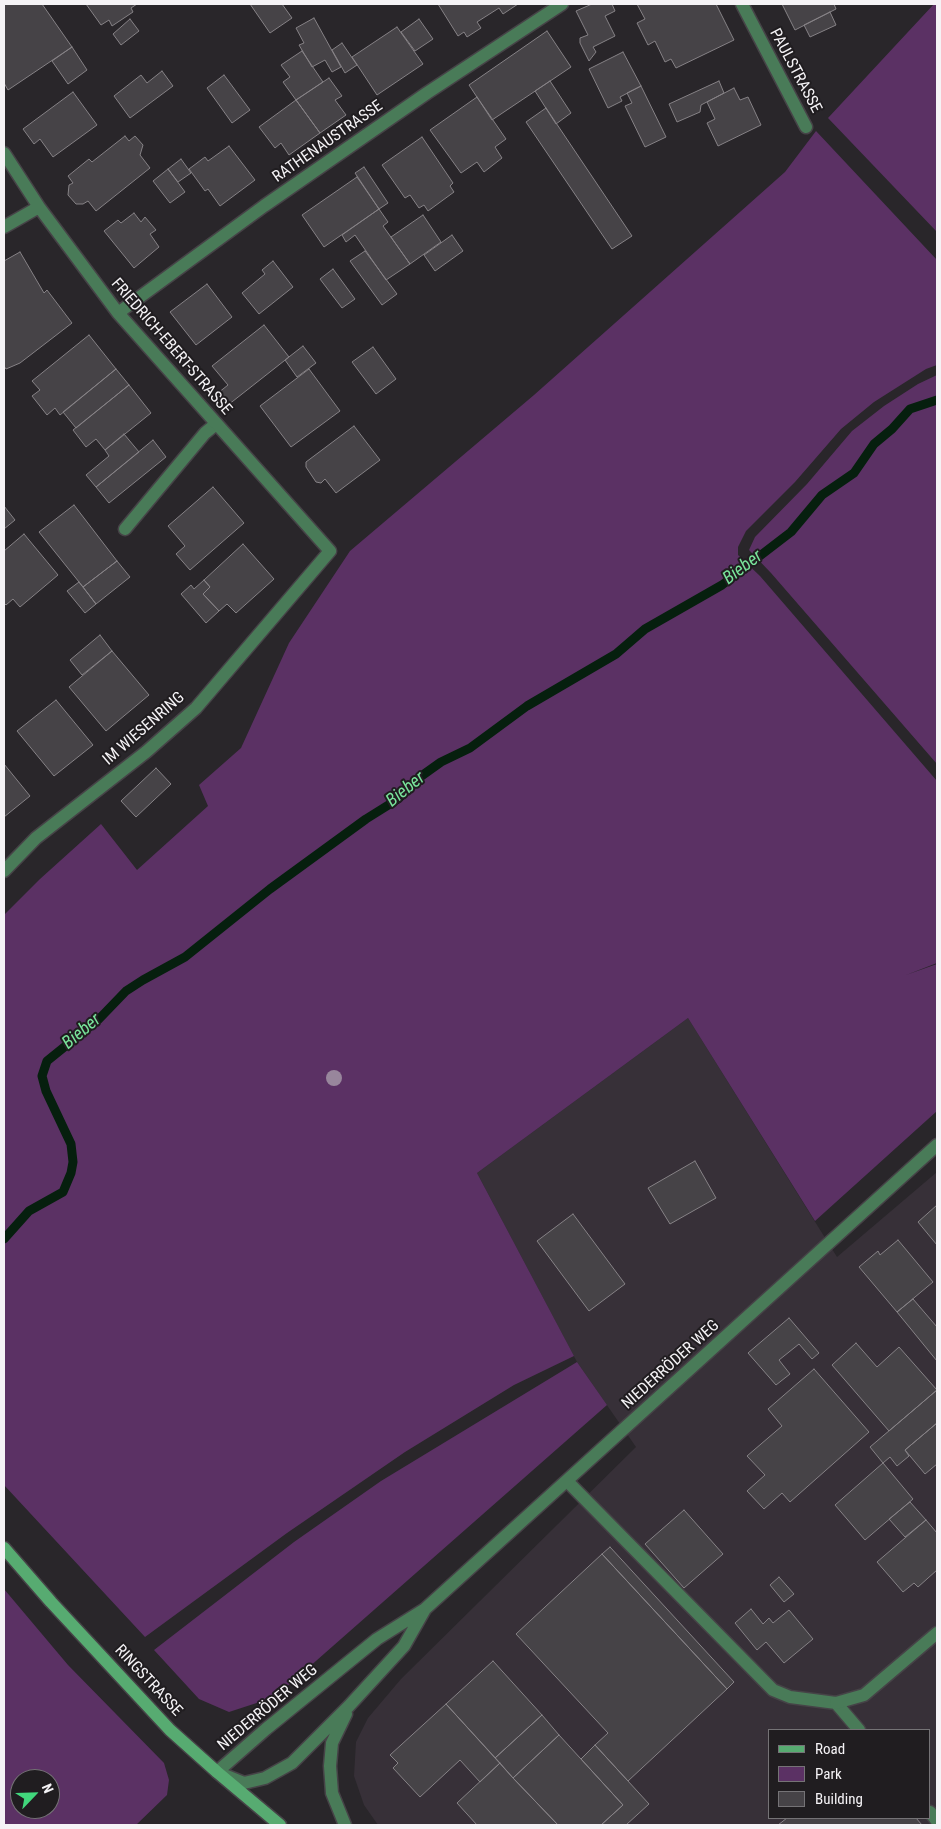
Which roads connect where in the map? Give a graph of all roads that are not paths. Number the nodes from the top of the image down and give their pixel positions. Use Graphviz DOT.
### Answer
graph roads {
  1 [pos="562,4"];
  2 [pos="742,4"];
  3 [pos="806,127"];
  4 [pos="4,153"];
  5 [pos="38,207"];
  6 [pos="4,227"];
  7 [pos="118,314"];
  8 [pos="216,424"];
  9 [pos="125,529"];
  10 [pos="330,551"];
  11 [pos="4,872"];
  12 [pos="937,1145"];
  13 [pos="567,1481"];
  14 [pos="4,1548"];
  15 [pos="425,1609"];
  16 [pos="937,1633"];
  17 [pos="836,1703"];
  18 [pos="349,1706"];
  19 [pos="858,1729"];
  20 [pos="217,1772"];
  21 [pos="280,1825"];
  22 [pos="345,1825"];
  1 -- 7 [label="street, RATHENAUSTRASSE"];
  2 -- 3 [label="street, PAULSTRASSE"];
  4 -- 5 [label="street, FRIEDRICH-EBERT-STRASSE"];
  5 -- 6 [label="street"];
  5 -- 7 [label="street, FRIEDRICH-EBERT-STRASSE"];
  7 -- 8 [label="street, FRIEDRICH-EBERT-STRASSE"];
  8 -- 9 [label="street"];
  8 -- 10 [label="street, FRIEDRICH-EBERT-STRASSE"];
  10 -- 11 [label="street, IM WIESENRING"];
  12 -- 13 [label="street, NIEDERRÖDER WEG"];
  13 -- 15 [label="street, NIEDERRÖDER WEG"];
  13 -- 17 [label="street"];
  14 -- 20 [label="main road, RINGSTRASSE"];
  15 -- 18 [label="street, NIEDERRÖDER WEG"];
  15 -- 20 [label="street, NIEDERRÖDER WEG"];
  16 -- 17 [label="street"];
  17 -- 19 [label="street"];
  18 -- 20 [label="street, NIEDERRÖDER WEG"];
  18 -- 22 [label="street, NIEDERRÖDER WEG"];
  20 -- 21 [label="main road, RINGSTRASSE"];
}
